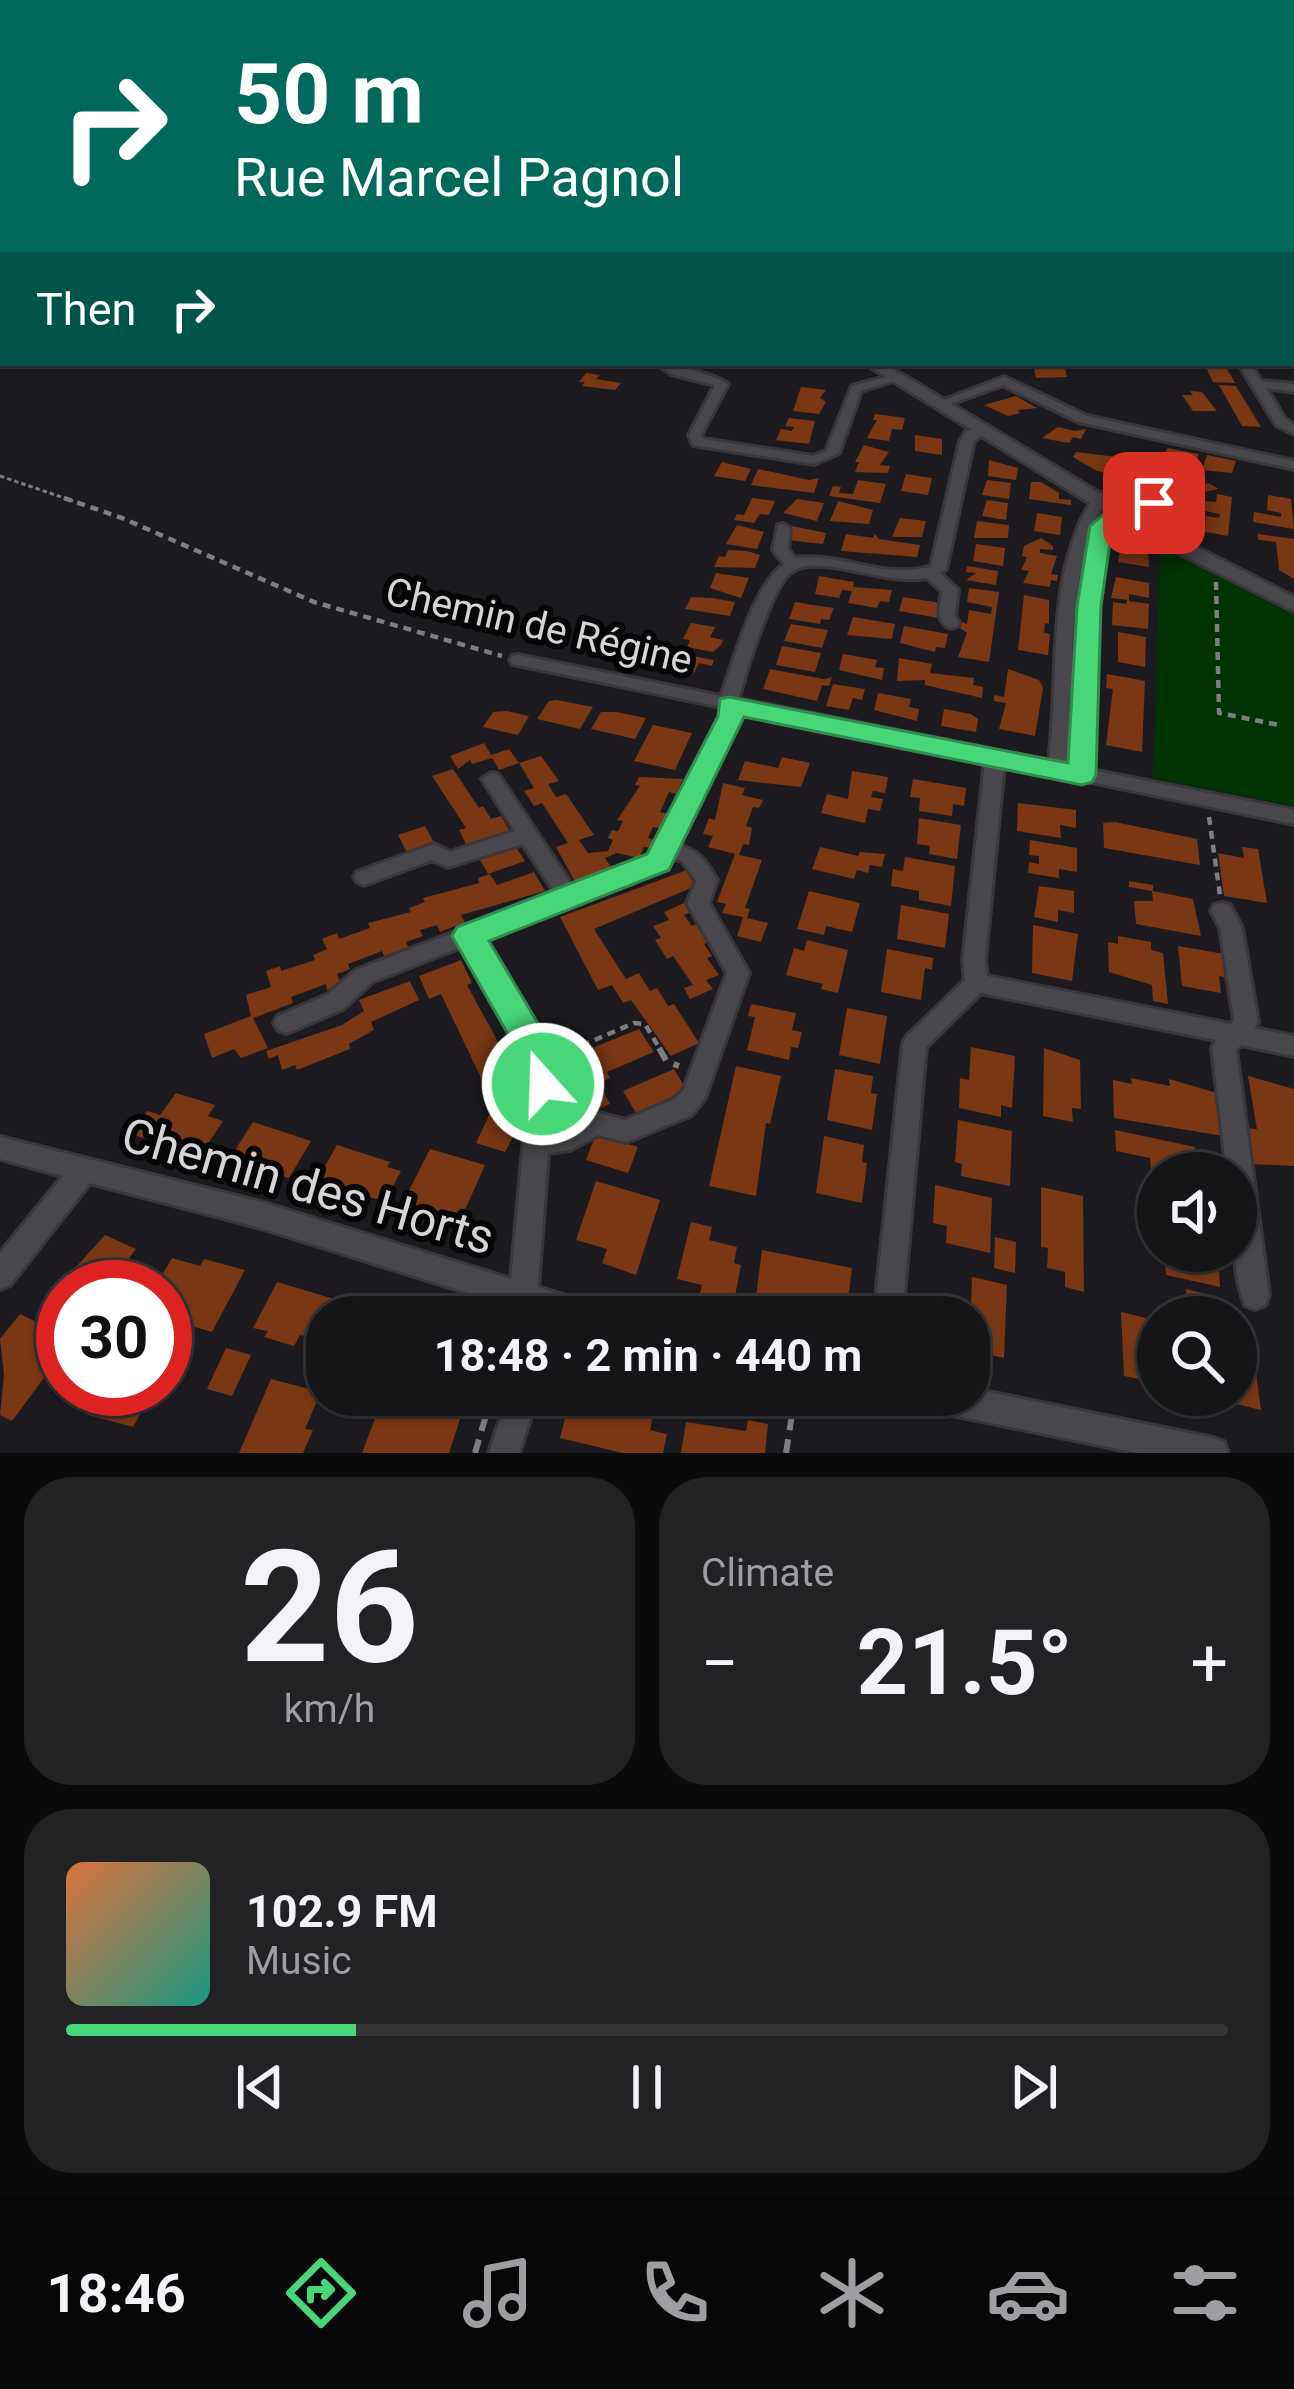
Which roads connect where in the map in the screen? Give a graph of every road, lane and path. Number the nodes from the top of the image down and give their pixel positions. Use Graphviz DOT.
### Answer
graph roads {
  1 [pos="665,366"];
  2 [pos="1004,366"];
  3 [pos="1246,366"];
  4 [pos="897,372"];
  5 [pos="1004,381"];
  6 [pos="1258,385"];
  7 [pos="1294,388"];
  8 [pos="944,402"];
  9 [pos="988,428"];
  10 [pos="1294,430"];
  11 [pos="1294,466"];
  12 [pos="0,476"];
  13 [pos="1102,498"];
  14 [pos="1133,516"];
  15 [pos="783,528"];
  16 [pos="793,563"];
  17 [pos="1219,564"];
  18 [pos="931,573"];
  19 [pos="1294,605"];
  20 [pos="951,623"];
  21 [pos="518,659"];
  22 [pos="729,705"];
  23 [pos="1279,725"];
  24 [pos="995,758"];
  25 [pos="1057,770"];
  26 [pos="1082,775"];
  27 [pos="491,779"];
  28 [pos="1206,800"];
  29 [pos="1294,817"];
  30 [pos="527,835"];
  31 [pos="666,850"];
  32 [pos="364,877"];
  33 [pos="569,898"];
  34 [pos="1222,911"];
  35 [pos="469,936"];
  36 [pos="977,982"];
  37 [pos="286,1023"];
  38 [pos="1236,1034"];
  39 [pos="1294,1046"];
  40 [pos="543,1062"];
  41 [pos="702,1072"];
  42 [pos="539,1142"];
  43 [pos="0,1148"];
  44 [pos="86,1169"];
  45 [pos="0,1275"];
  46 [pos="1255,1295"];
  47 [pos="509,1296"];
  48 [pos="539,1296"];
  49 [pos="890,1296"];
  50 [pos="990,1408"];
  51 [pos="486,1416"];
  52 [pos="516,1416"];
  53 [pos="792,1416"];
  54 [pos="475,1453"];
  55 [pos="504,1453"];
  56 [pos="786,1453"];
  57 [pos="1213,1453"];
  1 -- 4 [label="street"];
  2 -- 5 [label="street"];
  3 -- 6 [label="street"];
  4 -- 8 [label="street"];
  5 -- 8 [label="street"];
  5 -- 11 [label="street"];
  6 -- 7 [label="street"];
  6 -- 10 [label="street"];
  8 -- 9 [label="street"];
  9 -- 13 [label="street"];
  9 -- 18 [label="street"];
  12 -- 21 [label="path, Chemin de Régine"];
  13 -- 14 [label="street"];
  13 -- 14 [label="street"];
  13 -- 25 [label="street"];
  14 -- 17 [label="street"];
  14 -- 26 [label="street"];
  15 -- 16 [label="street"];
  16 -- 18 [label="street"];
  16 -- 22 [label="street"];
  17 -- 19 [label="street"];
  17 -- 23 [label="path"];
  18 -- 20 [label="street"];
  21 -- 22 [label="street, Chemin de Régine"];
  22 -- 24 [label="street, Chemin de Régine"];
  22 -- 31 [label="street"];
  24 -- 25 [label="street, Chemin de Régine"];
  24 -- 36 [label="street"];
  25 -- 26 [label="street, Chemin de Régine"];
  26 -- 28 [label="street, Chemin de Régine"];
  27 -- 30 [label="street"];
  28 -- 29 [label="street, Chemin de Régine"];
  28 -- 34 [label="path"];
  30 -- 32 [label="street"];
  30 -- 33 [label="street"];
  31 -- 33 [label="street"];
  31 -- 41 [label="street"];
  33 -- 35 [label="street"];
  34 -- 38 [label="street"];
  35 -- 37 [label="street"];
  35 -- 40 [label="street"];
  36 -- 38 [label="street"];
  36 -- 49 [label="street"];
  38 -- 39 [label="street"];
  38 -- 46 [label="street"];
  40 -- 41 [label="path"];
  40 -- 42 [label="street"];
  41 -- 42 [label="street"];
  42 -- 48 [label="street"];
  43 -- 44 [label="street, Chemin des Horts"];
  44 -- 45 [label="street"];
  44 -- 47 [label="street, Chemin des Horts"];
  50 -- 57 [label="street"];
  51 -- 54 [label="path"];
  52 -- 55 [label="street"];
  53 -- 56 [label="path"];
}
